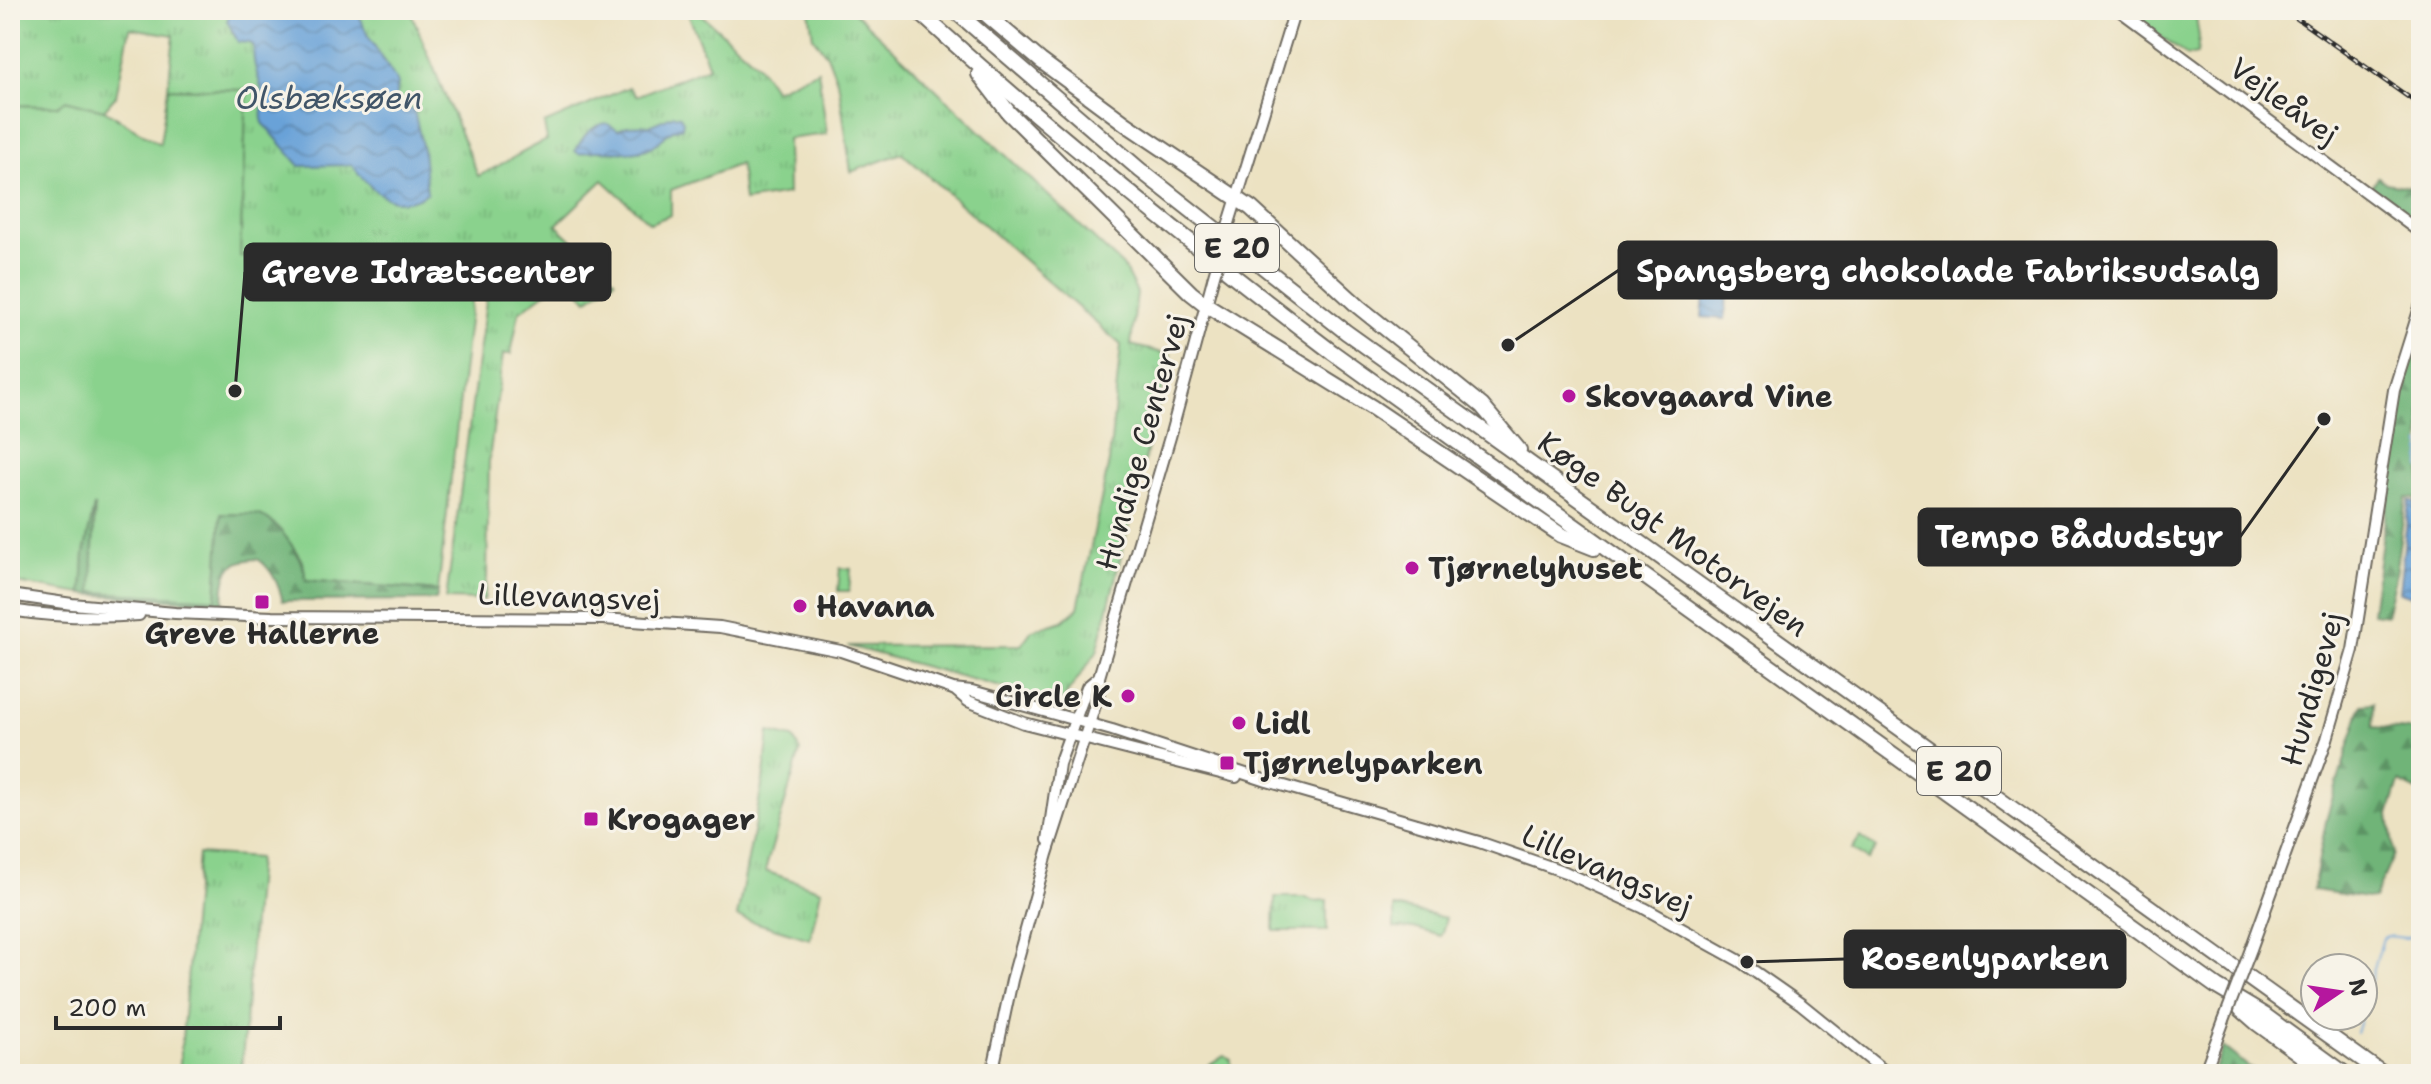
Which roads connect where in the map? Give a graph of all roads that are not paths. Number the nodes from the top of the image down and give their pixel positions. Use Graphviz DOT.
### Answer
graph roads {
  1 [pos="917,10"];
  2 [pos="954,10"];
  3 [pos="981,10"];
  4 [pos="1295,10"];
  5 [pos="2119,10"];
  6 [pos="962,51"];
  7 [pos="1237,197"];
  8 [pos="2421,233"];
  9 [pos="1205,304"];
  10 [pos="2421,304"];
  11 [pos="1535,468"];
  12 [pos="1615,556"];
  13 [pos="10,595"];
  14 [pos="10,610"];
  15 [pos="175,613"];
  16 [pos="1099,677"];
  17 [pos="953,689"];
  18 [pos="1074,719"];
  19 [pos="1089,724"];
  20 [pos="1069,734"];
  21 [pos="1085,738"];
  22 [pos="1271,782"];
  23 [pos="1047,854"];
  24 [pos="2217,987"];
  25 [pos="992,1074"];
  26 [pos="1888,1074"];
  27 [pos="2204,1074"];
  28 [pos="2327,1074"];
  29 [pos="2345,1074"];
  30 [pos="2383,1074"];
  1 -- 6 [label="highway, Køge Bugt Motorvejen / E 20"];
  2 -- 11 [label="highway, Køge Bugt Motorvejen / E 20"];
  3 -- 7 [label="highway"];
  4 -- 7 [label="street, Hundige Centervej"];
  5 -- 8 [label="street, Vejleåvej"];
  6 -- 9 [label="highway"];
  6 -- 12 [label="highway, Køge Bugt Motorvejen / E 20"];
  7 -- 9 [label="street, Hundige Centervej, bridge"];
  7 -- 11 [label="highway"];
  9 -- 12 [label="highway"];
  9 -- 16 [label="street, Hundige Centervej"];
  10 -- 27 [label="street, Hundigevej, bridge"];
  11 -- 30 [label="highway, Køge Bugt Motorvejen / E 20"];
  12 -- 24 [label="highway, Køge Bugt Motorvejen / E 20"];
  13 -- 15 [label="street, Lillevangsvej"];
  14 -- 15 [label="street, Lillevangsvej"];
  15 -- 17 [label="street, Lillevangsvej"];
  16 -- 18 [label="street, Hundige Centervej"];
  16 -- 19 [label="street, Hundige Centervej"];
  17 -- 18 [label="street, Lillevangsvej"];
  17 -- 20 [label="street, Lillevangsvej"];
  18 -- 19 [label="street, Lillevangsvej"];
  18 -- 20 [label="street, Hundige Centervej"];
  19 -- 21 [label="street, Hundige Centervej"];
  19 -- 22 [label="street, Lillevangsvej"];
  20 -- 21 [label="street, Lillevangsvej"];
  20 -- 23 [label="street, Hundige Centervej"];
  21 -- 22 [label="street, Lillevangsvej"];
  21 -- 23 [label="street, Hundige Centervej"];
  22 -- 26 [label="street, Lillevangsvej"];
  23 -- 25 [label="street, Hundige Centervej"];
  24 -- 28 [label="highway"];
  24 -- 29 [label="highway, Køge Bugt Motorvejen / E 20"];
}
